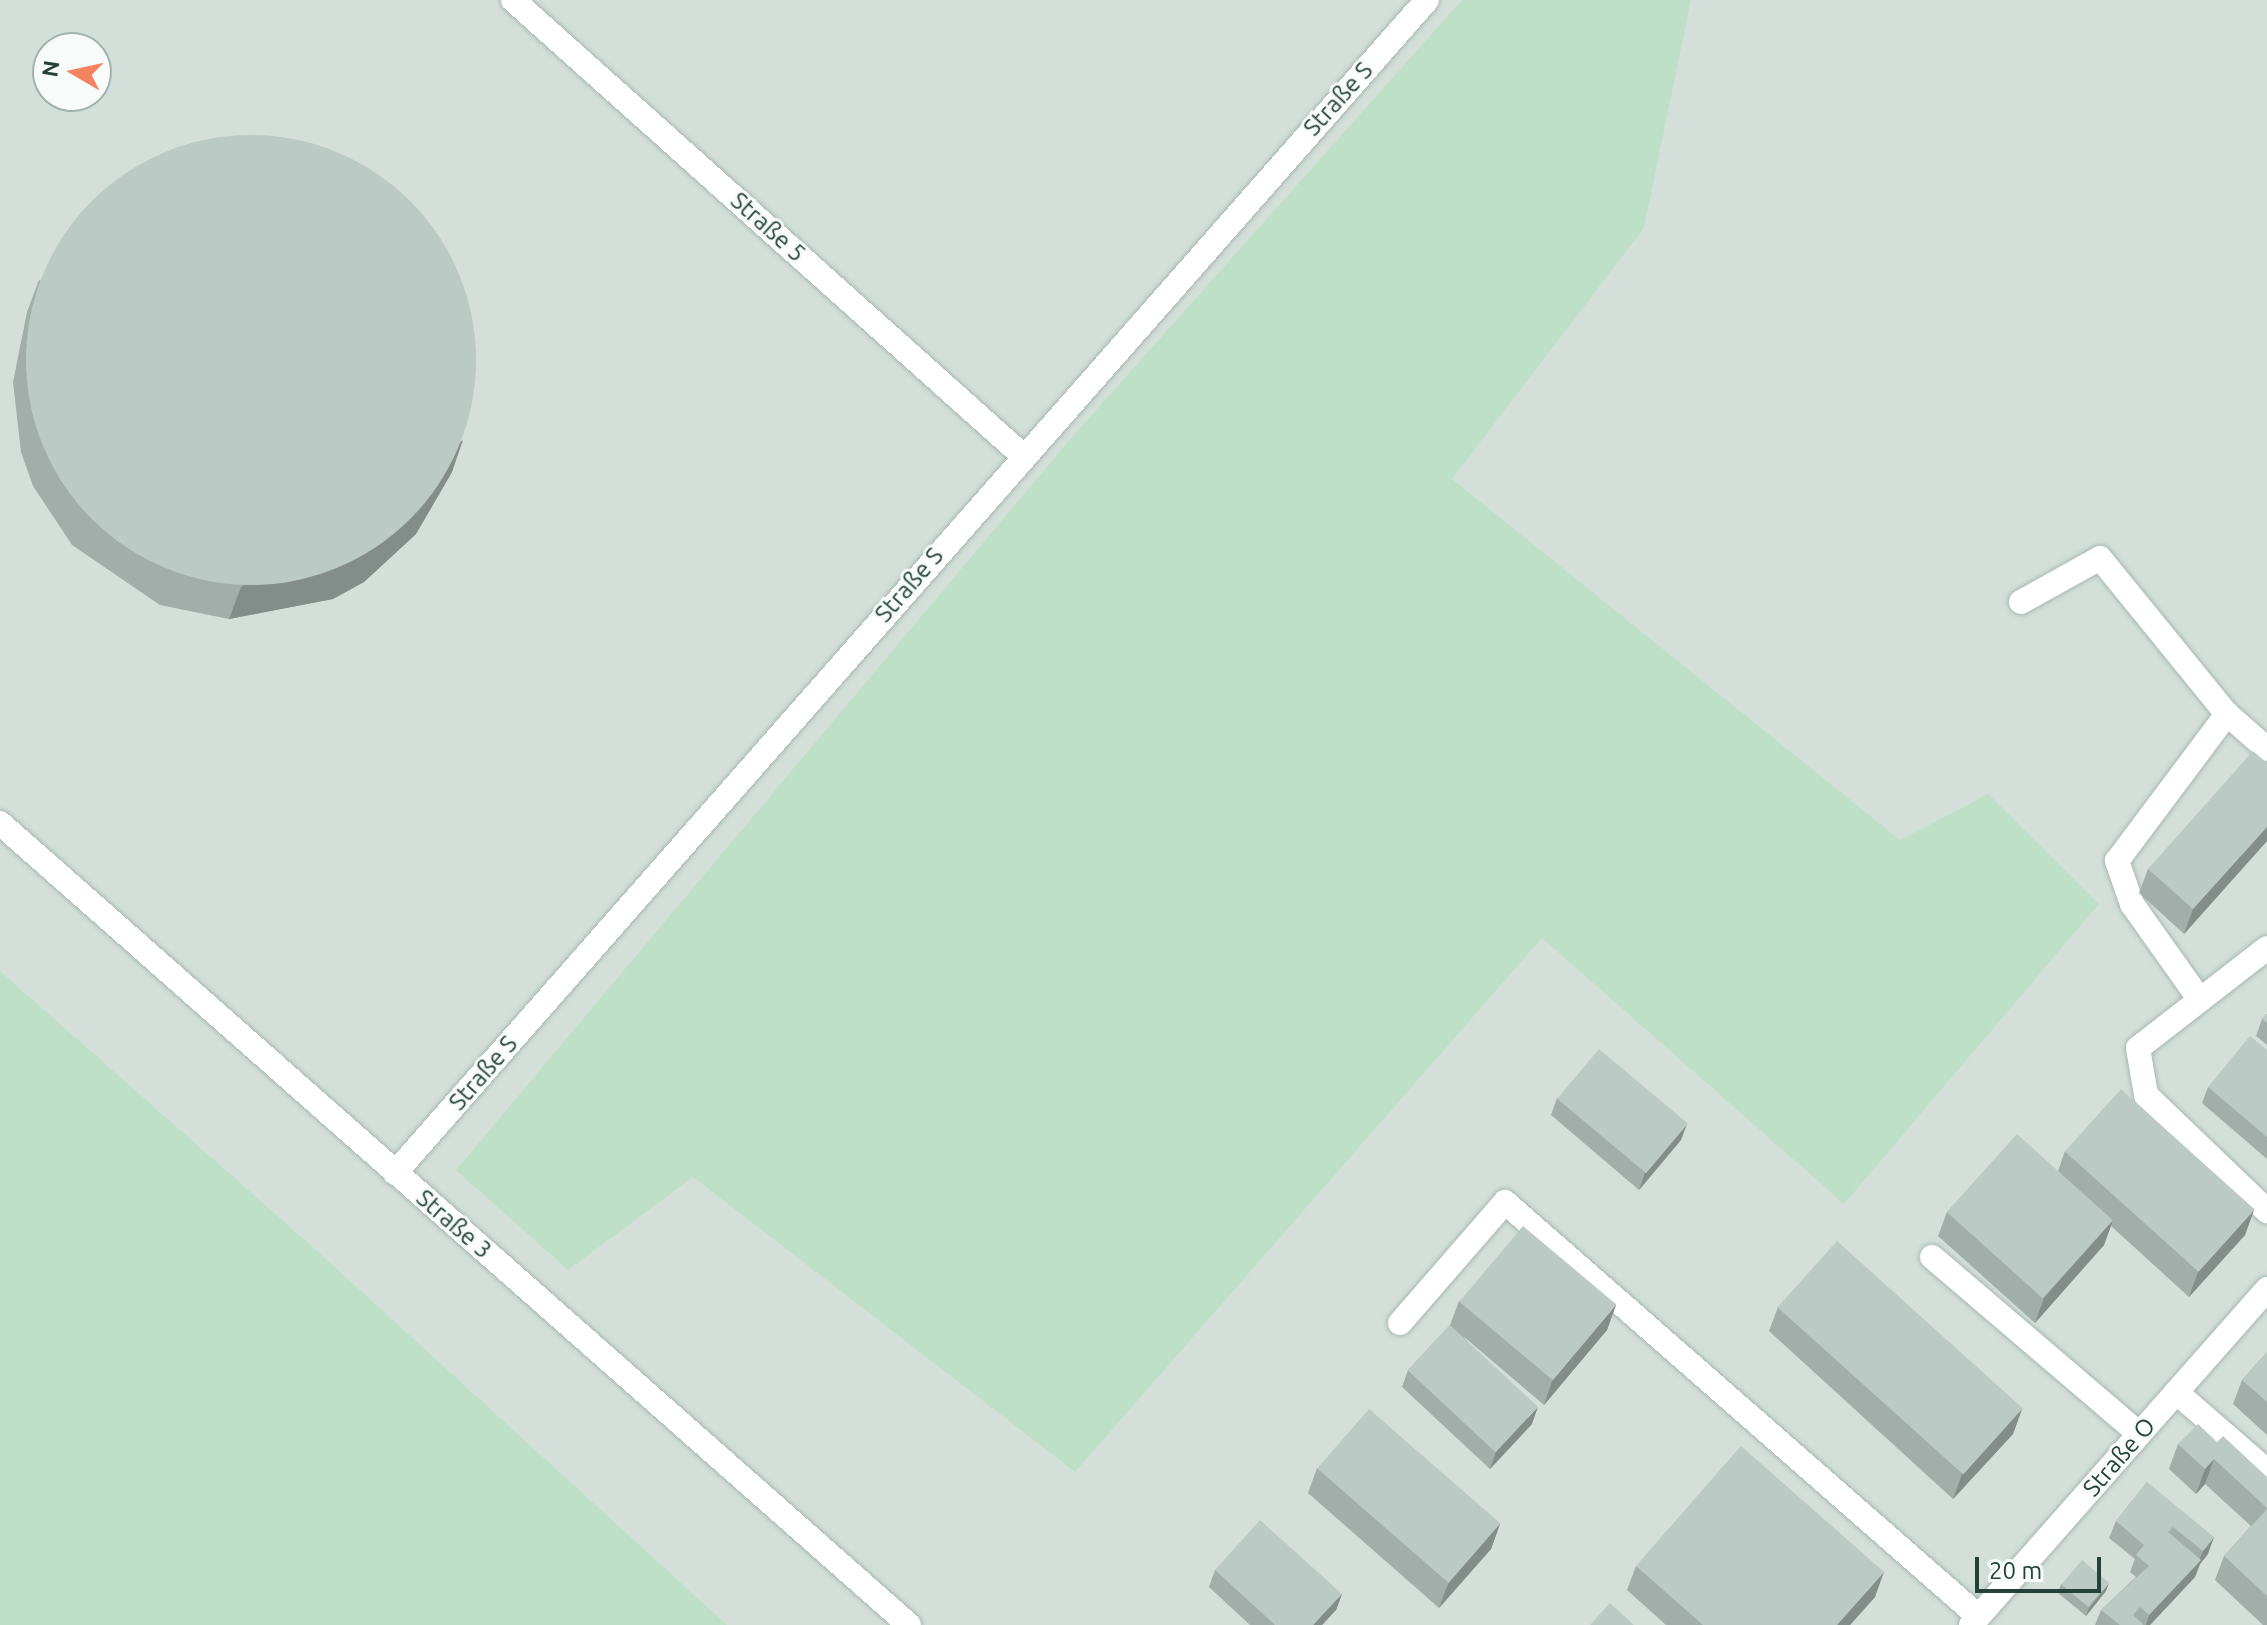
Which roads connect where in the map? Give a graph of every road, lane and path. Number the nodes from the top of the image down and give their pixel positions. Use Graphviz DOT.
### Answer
graph roads {
  1 [pos="513,0"];
  2 [pos="1427,0"];
  3 [pos="1022,455"];
  4 [pos="2021,602"];
  5 [pos="2227,714"];
  6 [pos="2267,749"];
  7 [pos="0,823"];
  8 [pos="2267,948"];
  9 [pos="2200,1000"];
  10 [pos="395,1173"];
  11 [pos="2267,1211"];
  12 [pos="1932,1257"];
  13 [pos="2267,1289"];
  14 [pos="1400,1323"];
  15 [pos="2176,1392"];
  16 [pos="2139,1434"];
  17 [pos="2267,1471"];
  18 [pos="1974,1621"];
  19 [pos="909,1625"];
  1 -- 3 [label="lane, Straße 5"];
  2 -- 3 [label="lane, Straße S"];
  3 -- 10 [label="lane, Straße S"];
  4 -- 5 [label="lane"];
  5 -- 6 [label="lane"];
  5 -- 9 [label="lane"];
  7 -- 10 [label="lane, Straße 3"];
  8 -- 9 [label="lane"];
  9 -- 11 [label="lane"];
  10 -- 19 [label="lane, Straße 3"];
  12 -- 16 [label="lane"];
  13 -- 15 [label="lane, Straße O"];
  14 -- 18 [label="lane"];
  15 -- 16 [label="lane, Straße O"];
  15 -- 17 [label="lane"];
  16 -- 18 [label="lane, Straße O"];
}
